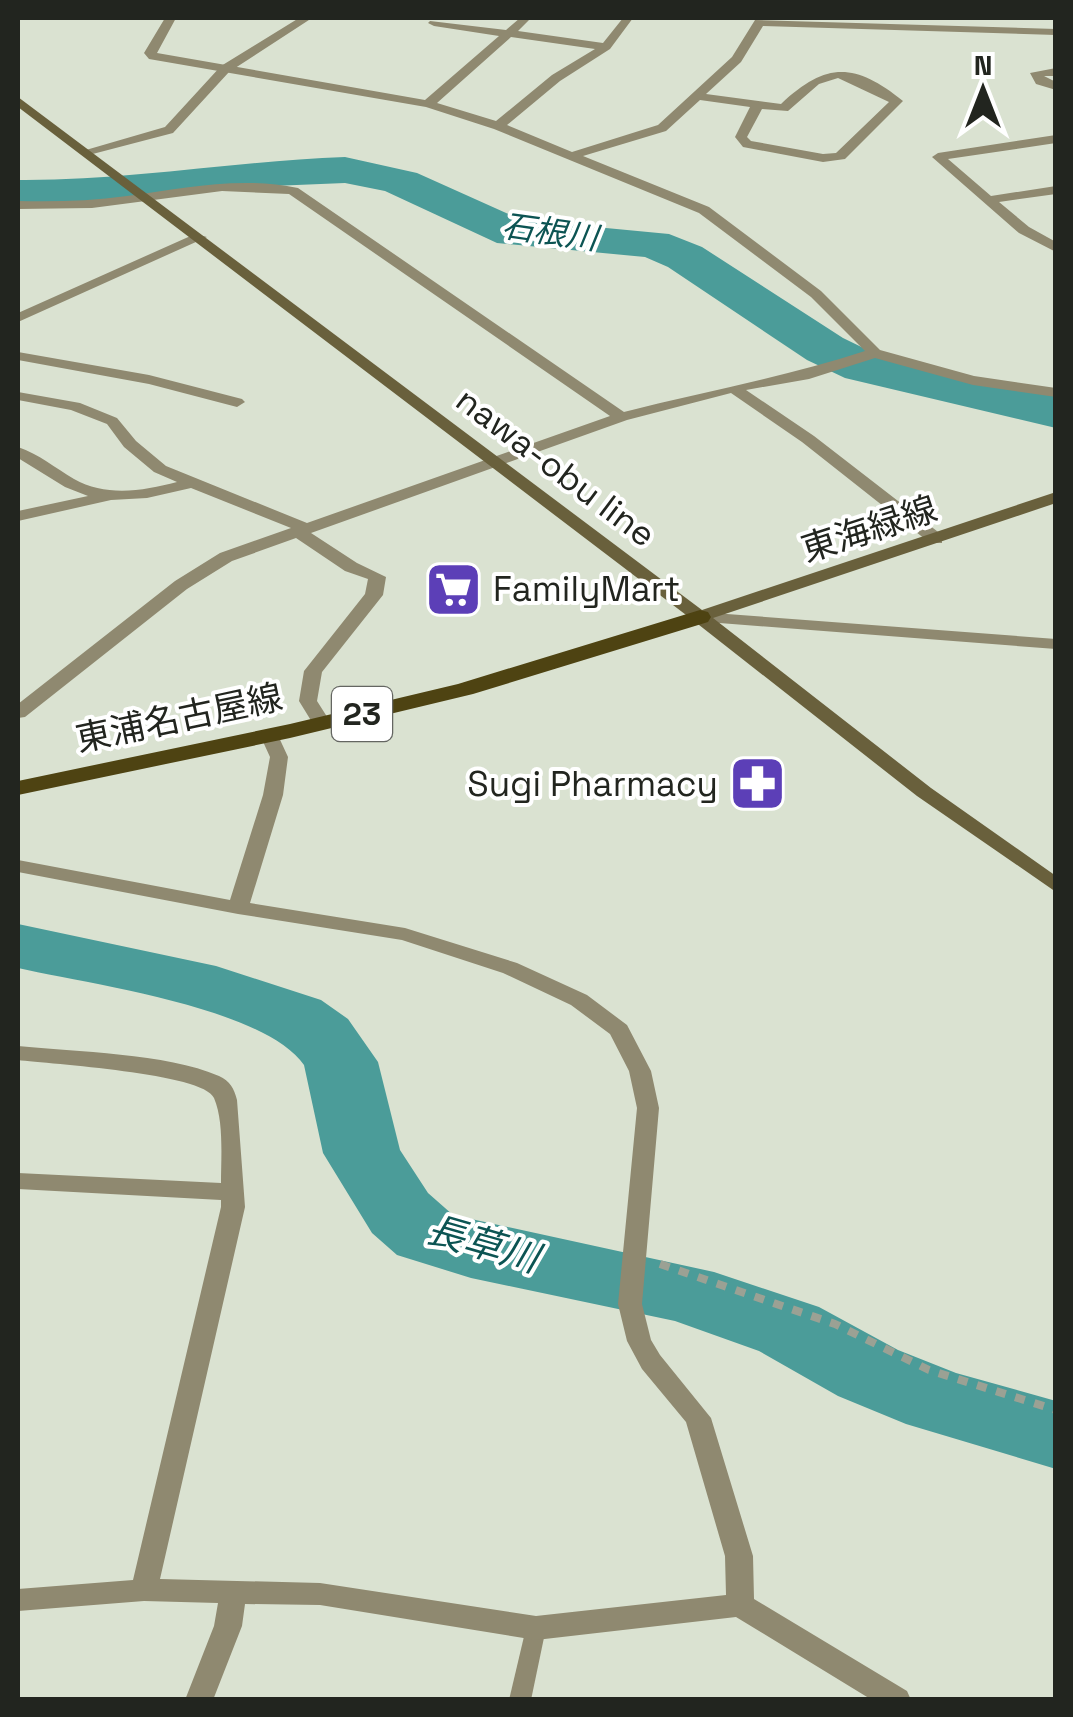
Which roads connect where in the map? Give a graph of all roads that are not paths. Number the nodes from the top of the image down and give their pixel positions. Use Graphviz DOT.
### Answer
graph roads {
  1 [pos="170,18"];
  2 [pos="306,18"];
  3 [pos="526,18"];
  4 [pos="628,18"];
  5 [pos="434,22"];
  6 [pos="1056,32"];
  7 [pos="508,33"];
  8 [pos="606,47"];
  9 [pos="225,69"];
  10 [pos="1056,72"];
  11 [pos="1056,86"];
  12 [pos="697,96"];
  13 [pos="18,100"];
  14 [pos="428,104"];
  15 [pos="758,104"];
  16 [pos="498,126"];
  17 [pos="1056,139"];
  18 [pos="85,152"];
  19 [pos="571,156"];
  20 [pos="1056,190"];
  21 [pos="140,194"];
  22 [pos="988,200"];
  23 [pos="18,205"];
  24 [pos="200,237"];
  25 [pos="1056,248"];
  26 [pos="18,318"];
  27 [pos="875,353"];
  28 [pos="18,356"];
  29 [pos="733,388"];
  30 [pos="1056,393"];
  31 [pos="18,396"];
  32 [pos="237,402"];
  33 [pos="622,417"];
  34 [pos="18,452"];
  35 [pos="496,463"];
  36 [pos="194,482"];
  37 [pos="109,496"];
  38 [pos="1056,497"];
  39 [pos="18,516"];
  40 [pos="303,531"];
  41 [pos="936,539"];
  42 [pos="700,617"];
  43 [pos="1056,644"];
  44 [pos="18,713"];
  45 [pos="322,723"];
  46 [pos="269,735"];
  47 [pos="18,788"];
  48 [pos="18,866"];
  49 [pos="1056,886"];
  50 [pos="238,908"];
  51 [pos="18,1053"];
  52 [pos="18,1181"];
  53 [pos="233,1192"];
  54 [pos="144,1590"];
  55 [pos="233,1592"];
  56 [pos="18,1600"];
  57 [pos="740,1605"];
  58 [pos="536,1628"];
  59 [pos="199,1700"];
  60 [pos="520,1700"];
  61 [pos="896,1700"];
  1 -- 9 [label="street"];
  2 -- 9 [label="street"];
  3 -- 7 [label="street"];
  4 -- 8 [label="street"];
  5 -- 7 [label="street"];
  6 -- 12 [label="street"];
  7 -- 8 [label="street"];
  7 -- 14 [label="street"];
  8 -- 16 [label="street"];
  9 -- 14 [label="street"];
  9 -- 18 [label="street"];
  10 -- 11 [label="street"];
  12 -- 15 [label="street"];
  12 -- 19 [label="street"];
  13 -- 18 [label="main road, nawa-obu line"];
  14 -- 16 [label="street"];
  15 -- 15 [label="street"];
  16 -- 19 [label="street"];
  17 -- 22 [label="street"];
  18 -- 21 [label="main road, nawa-obu line"];
  19 -- 27 [label="street"];
  20 -- 22 [label="street"];
  21 -- 23 [label="street"];
  21 -- 24 [label="main road, nawa-obu line"];
  21 -- 33 [label="street"];
  22 -- 25 [label="street"];
  24 -- 26 [label="street"];
  24 -- 35 [label="main road, nawa-obu line"];
  27 -- 29 [label="street"];
  27 -- 30 [label="street"];
  28 -- 32 [label="street"];
  29 -- 33 [label="street"];
  29 -- 41 [label="street"];
  31 -- 36 [label="street"];
  33 -- 35 [label="street"];
  34 -- 37 [label="street"];
  35 -- 40 [label="street"];
  35 -- 42 [label="main road, nawa-obu line"];
  36 -- 37 [label="street"];
  36 -- 40 [label="street"];
  37 -- 39 [label="street"];
  38 -- 41 [label="main road, 東海緑線"];
  40 -- 44 [label="street"];
  40 -- 45 [label="street"];
  41 -- 42 [label="main road, 東海緑線"];
  42 -- 43 [label="street"];
  42 -- 45 [label="main road, 東浦名古屋線 / 23"];
  42 -- 49 [label="main road, nawa-obu line"];
  45 -- 46 [label="main road, 東浦名古屋線 / 23"];
  46 -- 47 [label="main road, 東浦名古屋線 / 23"];
  46 -- 50 [label="street"];
  48 -- 50 [label="street"];
  50 -- 57 [label="street"];
  51 -- 53 [label="street"];
  52 -- 53 [label="street"];
  53 -- 54 [label="street"];
  54 -- 55 [label="street"];
  54 -- 56 [label="street"];
  55 -- 58 [label="street"];
  55 -- 59 [label="street"];
  57 -- 58 [label="street"];
  57 -- 61 [label="street"];
  58 -- 60 [label="lane"];
}
